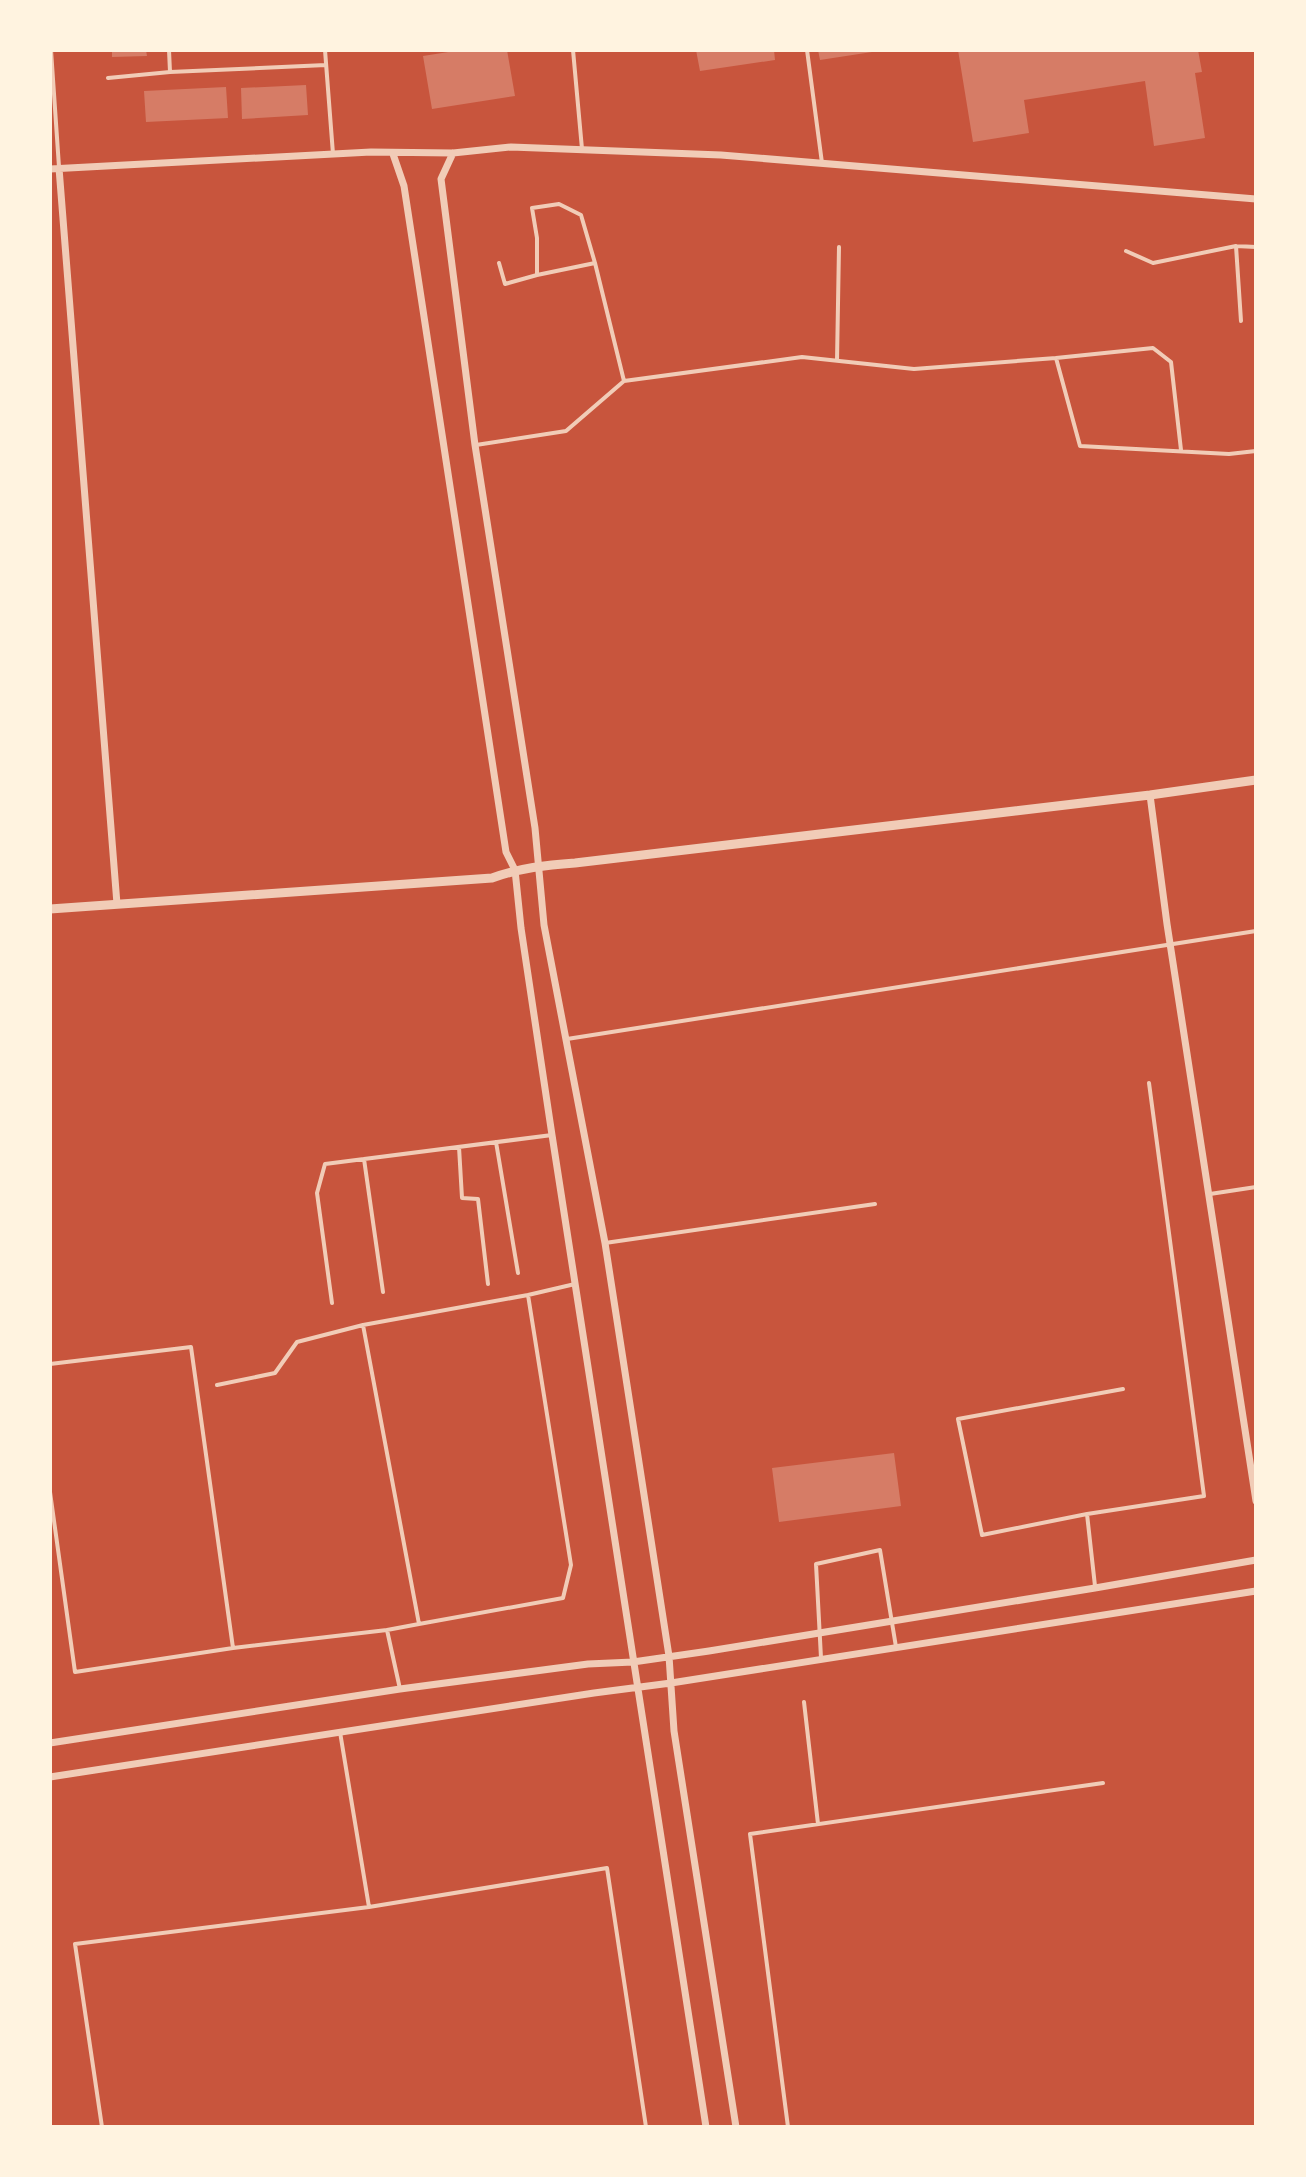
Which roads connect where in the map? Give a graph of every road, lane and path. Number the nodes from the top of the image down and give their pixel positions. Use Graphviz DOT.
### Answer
graph roads {
  1 [pos="51,50"];
  2 [pos="169,50"];
  3 [pos="325,50"];
  4 [pos="573,50"];
  5 [pos="807,50"];
  6 [pos="326,65"];
  7 [pos="170,72"];
  8 [pos="108,78"];
  9 [pos="582,149"];
  10 [pos="453,153"];
  11 [pos="333,154"];
  12 [pos="393,154"];
  13 [pos="822,163"];
  14 [pos="54,168"];
  15 [pos="1256,199"];
  16 [pos="1236,246"];
  17 [pos="839,247"];
  18 [pos="1256,247"];
  19 [pos="1126,251"];
  20 [pos="499,263"];
  21 [pos="595,263"];
  22 [pos="537,275"];
  23 [pos="1241,321"];
  24 [pos="1056,358"];
  25 [pos="837,361"];
  26 [pos="624,381"];
  27 [pos="475,445"];
  28 [pos="1181,451"];
  29 [pos="1256,451"];
  30 [pos="1256,780"];
  31 [pos="1150,795"];
  32 [pos="537,867"];
  33 [pos="515,870"];
  34 [pos="117,904"];
  35 [pos="50,909"];
  36 [pos="1256,931"];
  37 [pos="1171,944"];
  38 [pos="566,1039"];
  39 [pos="1149,1083"];
  40 [pos="552,1135"];
  41 [pos="496,1142"];
  42 [pos="459,1147"];
  43 [pos="364,1159"];
  44 [pos="1256,1187"];
  45 [pos="1210,1194"];
  46 [pos="875,1204"];
  47 [pos="605,1243"];
  48 [pos="518,1273"];
  49 [pos="488,1284"];
  50 [pos="575,1284"];
  51 [pos="383,1292"];
  52 [pos="528,1295"];
  53 [pos="332,1303"];
  54 [pos="363,1325"];
  55 [pos="50,1364"];
  56 [pos="217,1385"];
  57 [pos="1123,1389"];
  58 [pos="50,1492"];
  59 [pos="1256,1501"];
  60 [pos="1087,1514"];
  61 [pos="1256,1560"];
  62 [pos="1095,1588"];
  63 [pos="1256,1591"];
  64 [pos="892,1622"];
  65 [pos="419,1624"];
  66 [pos="387,1630"];
  67 [pos="820,1633"];
  68 [pos="896,1647"];
  69 [pos="233,1648"];
  70 [pos="669,1656"];
  71 [pos="821,1658"];
  72 [pos="633,1662"];
  73 [pos="671,1683"];
  74 [pos="637,1687"];
  75 [pos="400,1689"];
  76 [pos="804,1702"];
  77 [pos="340,1732"];
  78 [pos="50,1743"];
  79 [pos="50,1777"];
  80 [pos="1103,1783"];
  81 [pos="818,1824"];
  82 [pos="369,1907"];
  83 [pos="102,2127"];
  84 [pos="646,2127"];
  85 [pos="706,2127"];
  86 [pos="736,2127"];
  87 [pos="788,2127"];
  1 -- 14 [label="lane"];
  2 -- 7 [label="lane"];
  3 -- 6 [label="lane"];
  4 -- 9 [label="lane"];
  5 -- 13 [label="lane"];
  6 -- 7 [label="lane"];
  6 -- 11 [label="lane"];
  7 -- 8 [label="lane"];
  9 -- 10 [label="street"];
  9 -- 13 [label="street"];
  10 -- 12 [label="street"];
  10 -- 27 [label="street"];
  11 -- 12 [label="street"];
  11 -- 14 [label="street"];
  12 -- 33 [label="street"];
  13 -- 15 [label="street"];
  14 -- 34 [label="street"];
  16 -- 18 [label="lane"];
  16 -- 19 [label="lane"];
  16 -- 23 [label="lane"];
  17 -- 25 [label="lane"];
  20 -- 22 [label="lane"];
  21 -- 22 [label="lane"];
  21 -- 22 [label="lane"];
  21 -- 26 [label="lane"];
  24 -- 25 [label="lane"];
  24 -- 28 [label="lane"];
  24 -- 28 [label="lane"];
  25 -- 26 [label="lane"];
  26 -- 27 [label="lane"];
  27 -- 32 [label="street"];
  28 -- 29 [label="lane"];
  30 -- 31 [label="street"];
  31 -- 32 [label="street"];
  31 -- 37 [label="street"];
  32 -- 33 [label="street"];
  32 -- 38 [label="street"];
  33 -- 34 [label="street"];
  33 -- 40 [label="street"];
  34 -- 35 [label="street"];
  36 -- 37 [label="lane"];
  37 -- 38 [label="lane"];
  37 -- 45 [label="street"];
  38 -- 47 [label="street"];
  39 -- 60 [label="lane"];
  40 -- 41 [label="lane"];
  40 -- 50 [label="street"];
  41 -- 42 [label="lane"];
  41 -- 48 [label="lane"];
  42 -- 43 [label="lane"];
  42 -- 49 [label="lane"];
  43 -- 51 [label="lane"];
  43 -- 53 [label="lane"];
  44 -- 45 [label="lane"];
  45 -- 59 [label="street"];
  46 -- 47 [label="lane"];
  47 -- 70 [label="street"];
  50 -- 52 [label="lane"];
  50 -- 72 [label="street"];
  52 -- 54 [label="lane"];
  52 -- 65 [label="lane"];
  54 -- 56 [label="lane"];
  54 -- 65 [label="lane"];
  55 -- 69 [label="lane"];
  57 -- 60 [label="lane"];
  58 -- 69 [label="lane"];
  60 -- 62 [label="lane"];
  61 -- 62 [label="street"];
  62 -- 64 [label="street"];
  63 -- 68 [label="street"];
  64 -- 67 [label="street"];
  64 -- 67 [label="lane"];
  64 -- 68 [label="lane"];
  65 -- 66 [label="lane"];
  66 -- 69 [label="lane"];
  66 -- 75 [label="lane"];
  67 -- 70 [label="street"];
  67 -- 71 [label="lane"];
  68 -- 71 [label="street"];
  70 -- 72 [label="street"];
  70 -- 73 [label="street"];
  71 -- 73 [label="street"];
  72 -- 74 [label="street"];
  72 -- 75 [label="street"];
  73 -- 74 [label="street"];
  73 -- 86 [label="street"];
  74 -- 77 [label="street"];
  74 -- 85 [label="street"];
  75 -- 78 [label="street"];
  76 -- 81 [label="lane"];
  77 -- 79 [label="street"];
  77 -- 82 [label="lane"];
  80 -- 81 [label="lane"];
  81 -- 87 [label="lane"];
  82 -- 83 [label="lane"];
  82 -- 84 [label="lane"];
}
